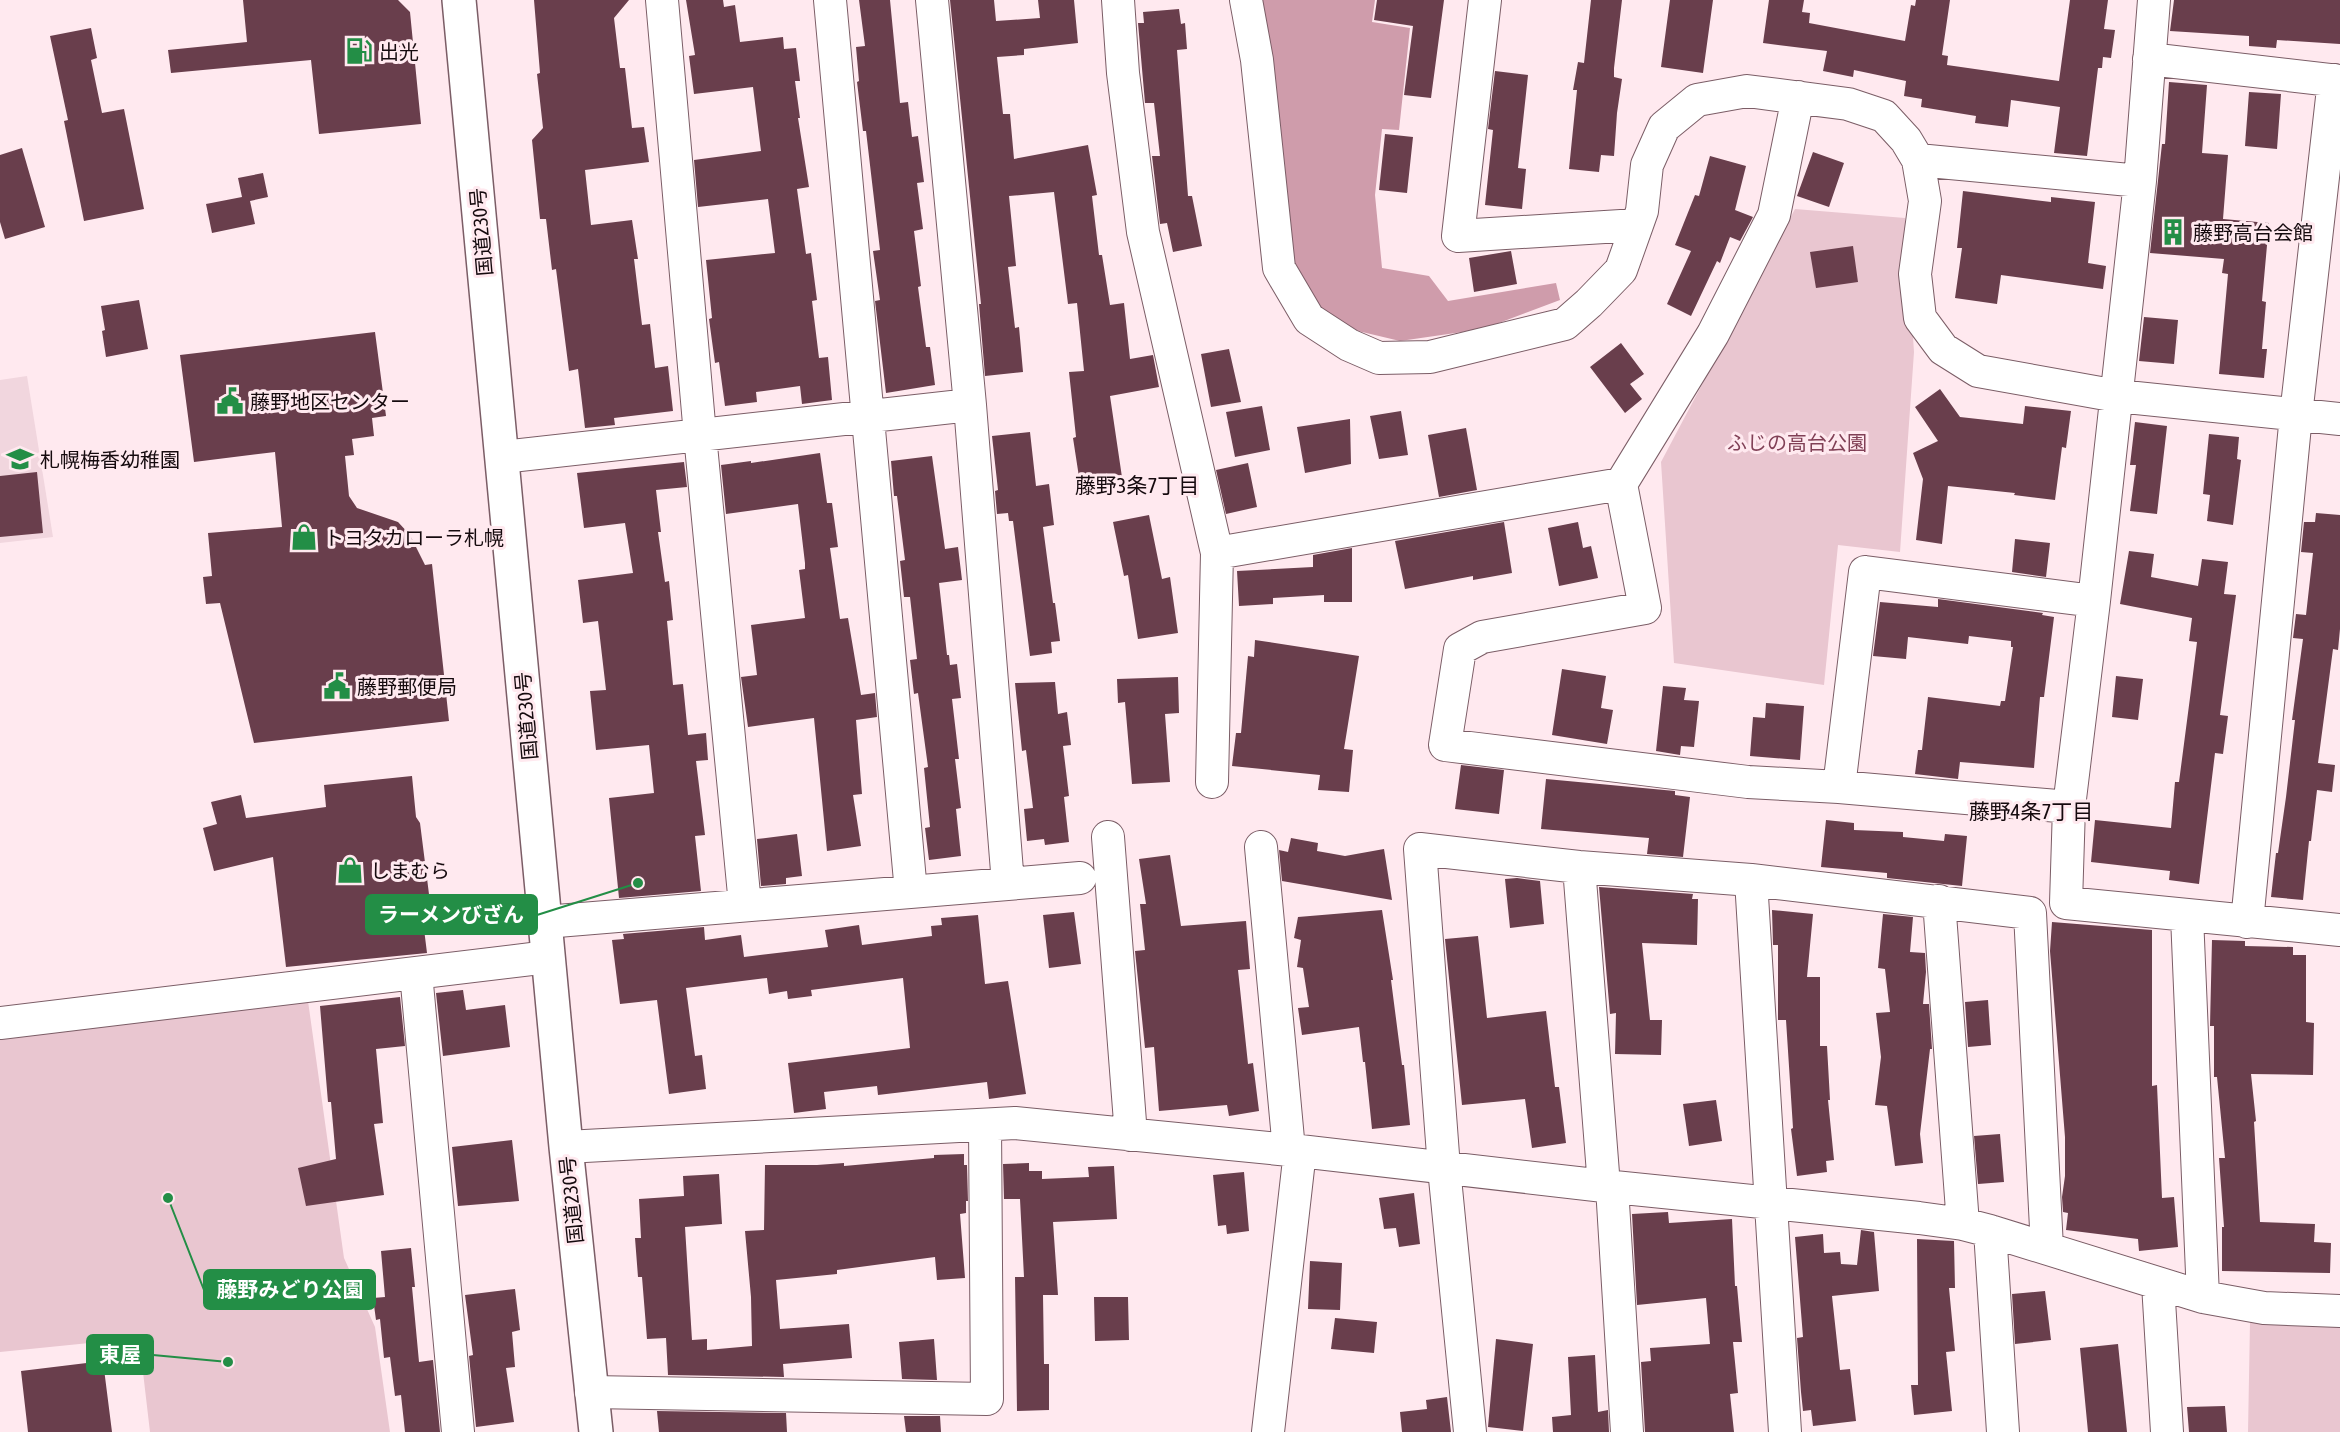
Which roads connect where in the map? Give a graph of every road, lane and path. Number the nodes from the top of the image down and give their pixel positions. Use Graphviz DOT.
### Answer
graph roads {
  1 [pos="459,0"];
  2 [pos="662,0"];
  3 [pos="830,0"];
  4 [pos="932,0"];
  5 [pos="1118,0"];
  6 [pos="1246,0"];
  7 [pos="1485,0"];
  8 [pos="2154,0"];
  9 [pos="2149,59"];
  10 [pos="2337,80"];
  11 [pos="1798,97"];
  12 [pos="1918,160"];
  13 [pos="2140,181"];
  14 [pos="1637,225"];
  15 [pos="2117,396"];
  16 [pos="970,405"];
  17 [pos="2296,415"];
  18 [pos="867,416"];
  19 [pos="2340,419"];
  20 [pos="700,435"];
  21 [pos="502,457"];
  22 [pos="1621,484"];
  23 [pos="1217,553"];
  24 [pos="2094,600"];
  25 [pos="1212,782"];
  26 [pos="1839,787"];
  27 [pos="2069,807"];
  28 [pos="1108,837"];
  29 [pos="1261,847"];
  30 [pos="1579,867"];
  31 [pos="1080,878"];
  32 [pos="1750,880"];
  33 [pos="1008,884"];
  34 [pos="911,892"];
  35 [pos="1939,902"];
  36 [pos="2066,903"];
  37 [pos="745,906"];
  38 [pos="2030,913"];
  39 [pos="2187,916"];
  40 [pos="545,922"];
  41 [pos="2247,922"];
  42 [pos="2340,930"];
  43 [pos="548,957"];
  44 [pos="416,974"];
  45 [pos="0,1023"];
  46 [pos="985,1125"];
  47 [pos="1131,1135"];
  48 [pos="566,1147"];
  49 [pos="1294,1151"];
  50 [pos="1444,1168"];
  51 [pos="1608,1187"];
  52 [pos="1772,1202"];
  53 [pos="1977,1228"];
  54 [pos="2048,1248"];
  55 [pos="2158,1284"];
  56 [pos="2203,1297"];
  57 [pos="2340,1311"];
  58 [pos="591,1392"];
  59 [pos="458,1432"];
  60 [pos="596,1432"];
  61 [pos="1268,1432"];
  62 [pos="1470,1432"];
  63 [pos="1627,1432"];
  64 [pos="1785,1432"];
  65 [pos="2003,1432"];
  66 [pos="2167,1432"];
  1 -- 21 [label="highway, 国道230号"];
  2 -- 20 [label="street"];
  3 -- 18 [label="street"];
  4 -- 16 [label="street"];
  5 -- 23 [label="street"];
  6 -- 14 [label="street"];
  7 -- 14 [label="street"];
  8 -- 9 [label="street"];
  9 -- 10 [label="street"];
  9 -- 13 [label="street"];
  10 -- 17 [label="street"];
  11 -- 12 [label="street"];
  11 -- 14 [label="street"];
  11 -- 22 [label="street"];
  12 -- 13 [label="street"];
  12 -- 15 [label="street"];
  13 -- 15 [label="street"];
  15 -- 17 [label="street"];
  15 -- 24 [label="street"];
  16 -- 18 [label="street"];
  16 -- 33 [label="street"];
  17 -- 19 [label="street"];
  17 -- 41 [label="street"];
  18 -- 20 [label="street"];
  18 -- 34 [label="street"];
  20 -- 21 [label="street"];
  20 -- 37 [label="street"];
  21 -- 40 [label="highway, 国道230号"];
  22 -- 23 [label="street"];
  22 -- 26 [label="street"];
  23 -- 25 [label="street"];
  24 -- 26 [label="street"];
  24 -- 27 [label="street"];
  26 -- 27 [label="street"];
  27 -- 36 [label="street"];
  28 -- 47 [label="street"];
  29 -- 49 [label="street"];
  30 -- 32 [label="street"];
  30 -- 50 [label="street"];
  30 -- 51 [label="street"];
  31 -- 33 [label="street"];
  32 -- 35 [label="street"];
  32 -- 52 [label="street"];
  33 -- 34 [label="street"];
  34 -- 37 [label="street"];
  35 -- 38 [label="street"];
  35 -- 53 [label="street"];
  36 -- 38 [label="street"];
  36 -- 39 [label="street"];
  37 -- 40 [label="street"];
  38 -- 54 [label="street"];
  39 -- 41 [label="street"];
  39 -- 56 [label="street"];
  40 -- 43 [label="highway, 国道230号"];
  41 -- 42 [label="street"];
  43 -- 44 [label="street"];
  43 -- 48 [label="highway, 国道230号"];
  44 -- 45 [label="street"];
  44 -- 59 [label="street"];
  46 -- 47 [label="street"];
  46 -- 48 [label="street"];
  46 -- 58 [label="street"];
  47 -- 49 [label="street"];
  48 -- 58 [label="highway, 国道230号"];
  49 -- 50 [label="street"];
  49 -- 61 [label="street"];
  50 -- 51 [label="street"];
  50 -- 62 [label="street"];
  51 -- 52 [label="street"];
  51 -- 63 [label="street"];
  52 -- 53 [label="street"];
  52 -- 64 [label="street"];
  53 -- 54 [label="street"];
  53 -- 65 [label="street"];
  54 -- 55 [label="street"];
  55 -- 56 [label="street"];
  55 -- 66 [label="street"];
  56 -- 57 [label="street"];
  58 -- 60 [label="highway, 国道230号"];
}
